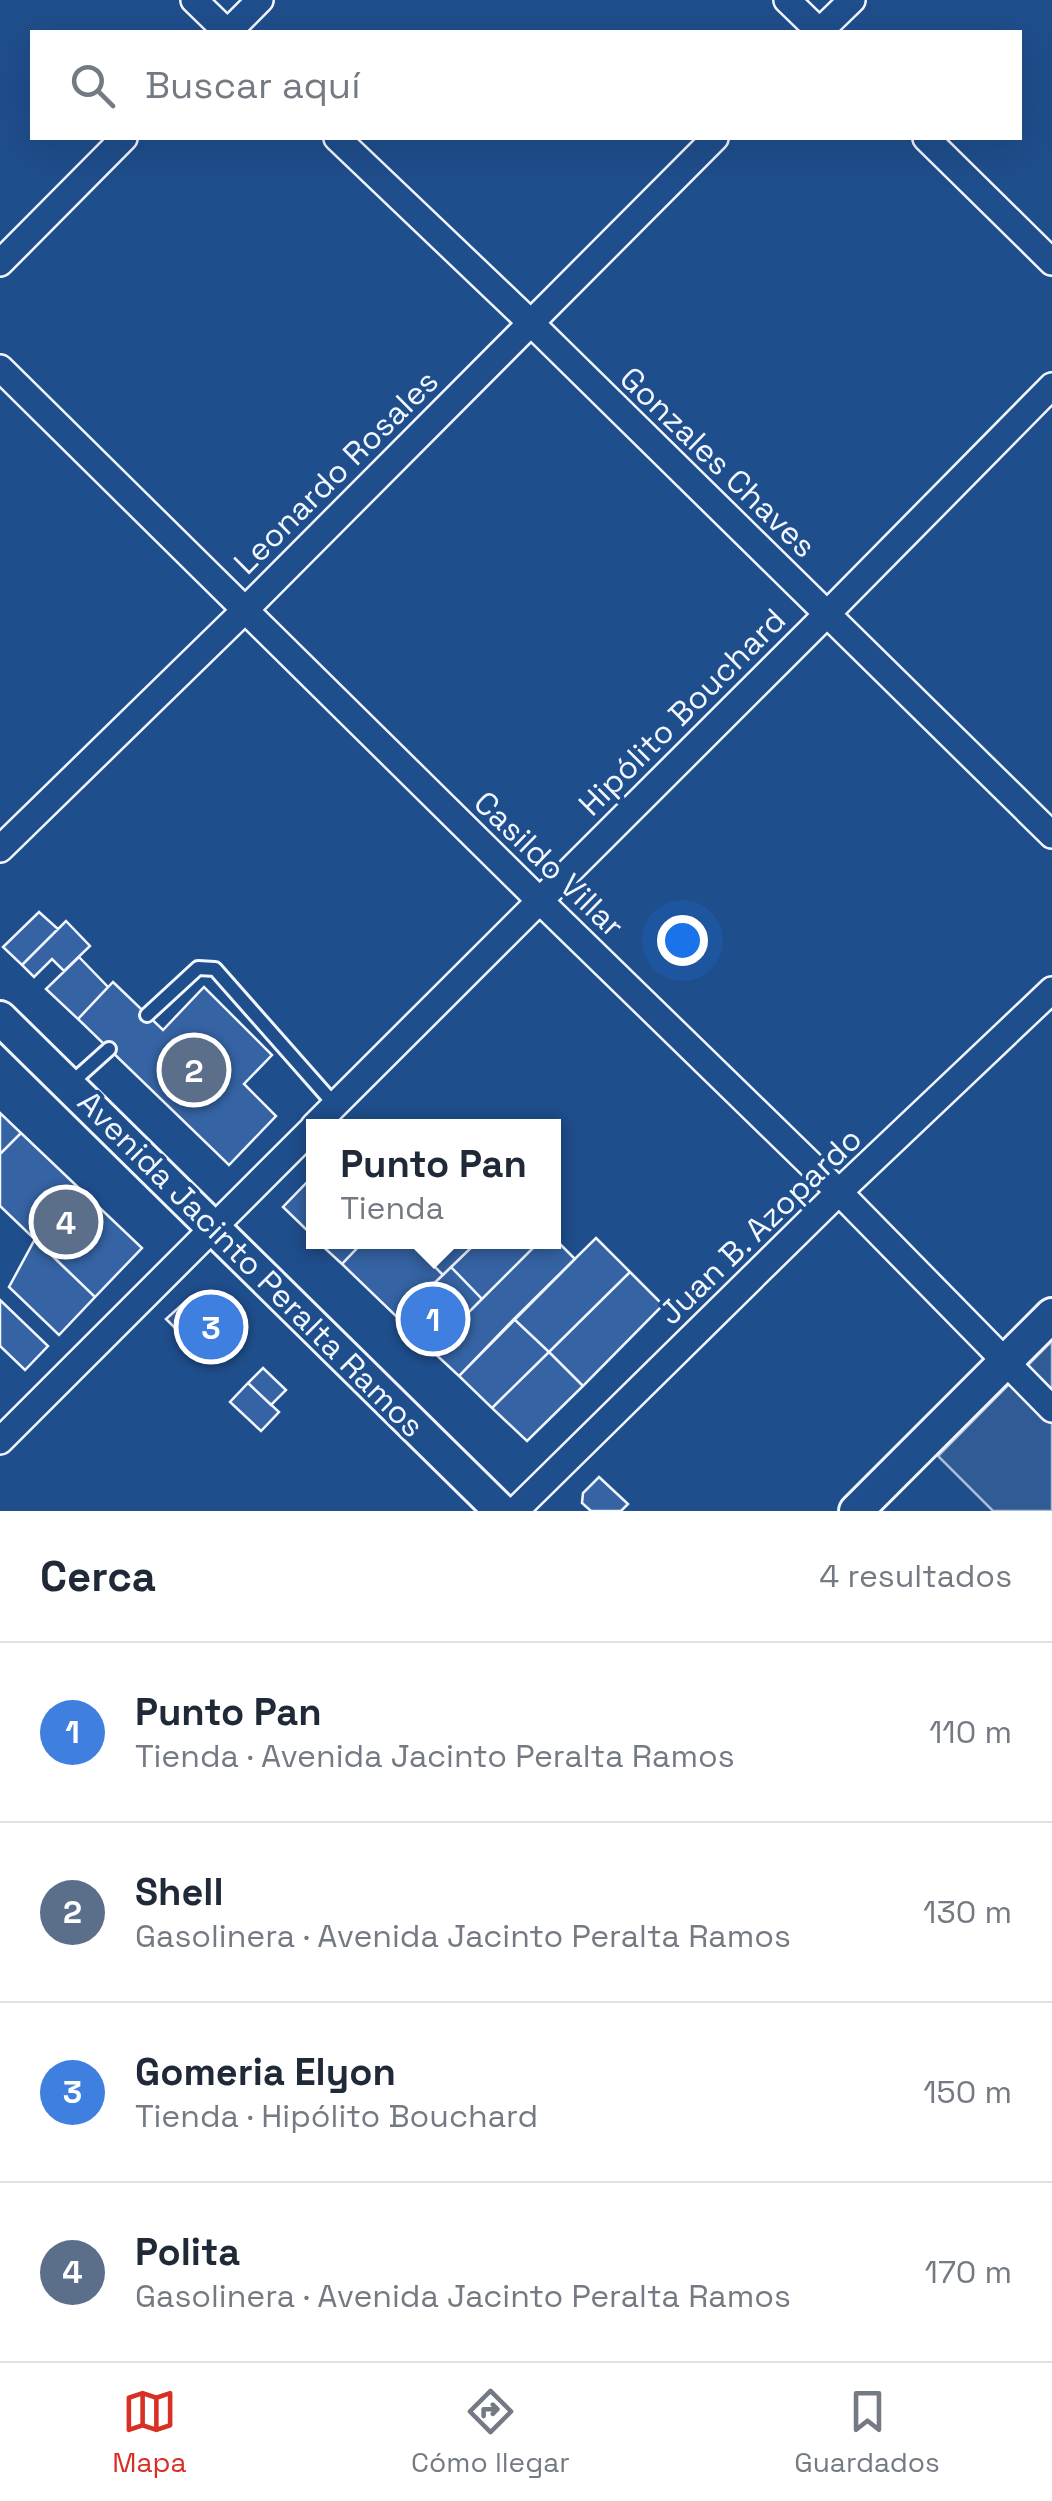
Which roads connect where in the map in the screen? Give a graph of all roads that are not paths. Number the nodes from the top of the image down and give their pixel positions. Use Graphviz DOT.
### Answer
graph roads {
  1 [pos="194,0"];
  2 [pos="260,0"];
  3 [pos="787,0"];
  4 [pos="852,0"];
  5 [pos="225,30"];
  6 [pos="229,30"];
  7 [pos="818,30"];
  8 [pos="822,30"];
  9 [pos="122,140"];
  10 [pos="339,140"];
  11 [pos="713,140"];
  12 [pos="928,140"];
  13 [pos="1052,262"];
  14 [pos="0,263"];
  15 [pos="531,324"];
  16 [pos="0,368"];
  17 [pos="1052,386"];
  18 [pos="244,610"];
  19 [pos="827,614"];
  20 [pos="1052,835"];
  21 [pos="0,849"];
  22 [pos="539,900"];
  23 [pos="1052,990"];
  24 [pos="147,1014"];
  25 [pos="0,1018"];
  26 [pos="109,1049"];
  27 [pos="69,1085"];
  28 [pos="335,1105"];
  29 [pos="322,1119"];
  30 [pos="306,1135"];
  31 [pos="840,1192"];
  32 [pos="214,1227"];
  33 [pos="1052,1314"];
  34 [pos="1005,1362"];
  35 [pos="1052,1409"];
  36 [pos="0,1441"];
  37 [pos="501,1511"];
  38 [pos="515,1511"];
  39 [pos="856,1511"];
  1 -- 5 [label="street"];
  2 -- 6 [label="street"];
  3 -- 7 [label="street"];
  4 -- 8 [label="street"];
  9 -- 14 [label="street"];
  10 -- 15 [label="street, Gonzales Chaves"];
  11 -- 15 [label="street, Leonardo Rosales"];
  12 -- 13 [label="street"];
  15 -- 18 [label="street, Leonardo Rosales"];
  15 -- 19 [label="street, Gonzales Chaves"];
  16 -- 18 [label="street, Casildo Villar"];
  17 -- 19 [label="street, Hipólito Bouchard"];
  18 -- 21 [label="street, Leonardo Rosales"];
  18 -- 22 [label="street, Casildo Villar"];
  19 -- 20 [label="street, Gonzales Chaves"];
  19 -- 22 [label="street, Hipólito Bouchard"];
  22 -- 28 [label="street, Hipólito Bouchard"];
  22 -- 31 [label="street, Casildo Villar"];
  23 -- 31 [label="street, Juan B. Azopardo"];
  24 -- 28 [label="lane"];
  25 -- 27 [label="main road, Avenida Jacinto Peralta Ramos"];
  26 -- 27 [label="lane"];
  27 -- 32 [label="main road, Avenida Jacinto Peralta Ramos"];
  28 -- 29 [label="street, Hipólito Bouchard"];
  30 -- 32 [label="street, Hipólito Bouchard"];
  31 -- 34 [label="street, Casildo Villar"];
  31 -- 38 [label="street, Juan B. Azopardo"];
  32 -- 36 [label="street, Hipólito Bouchard"];
  32 -- 37 [label="main road, Avenida Jacinto Peralta Ramos"];
  33 -- 34 [label="main road"];
  34 -- 35 [label="street, Casildo Villar"];
  34 -- 39 [label="main road"];
}
